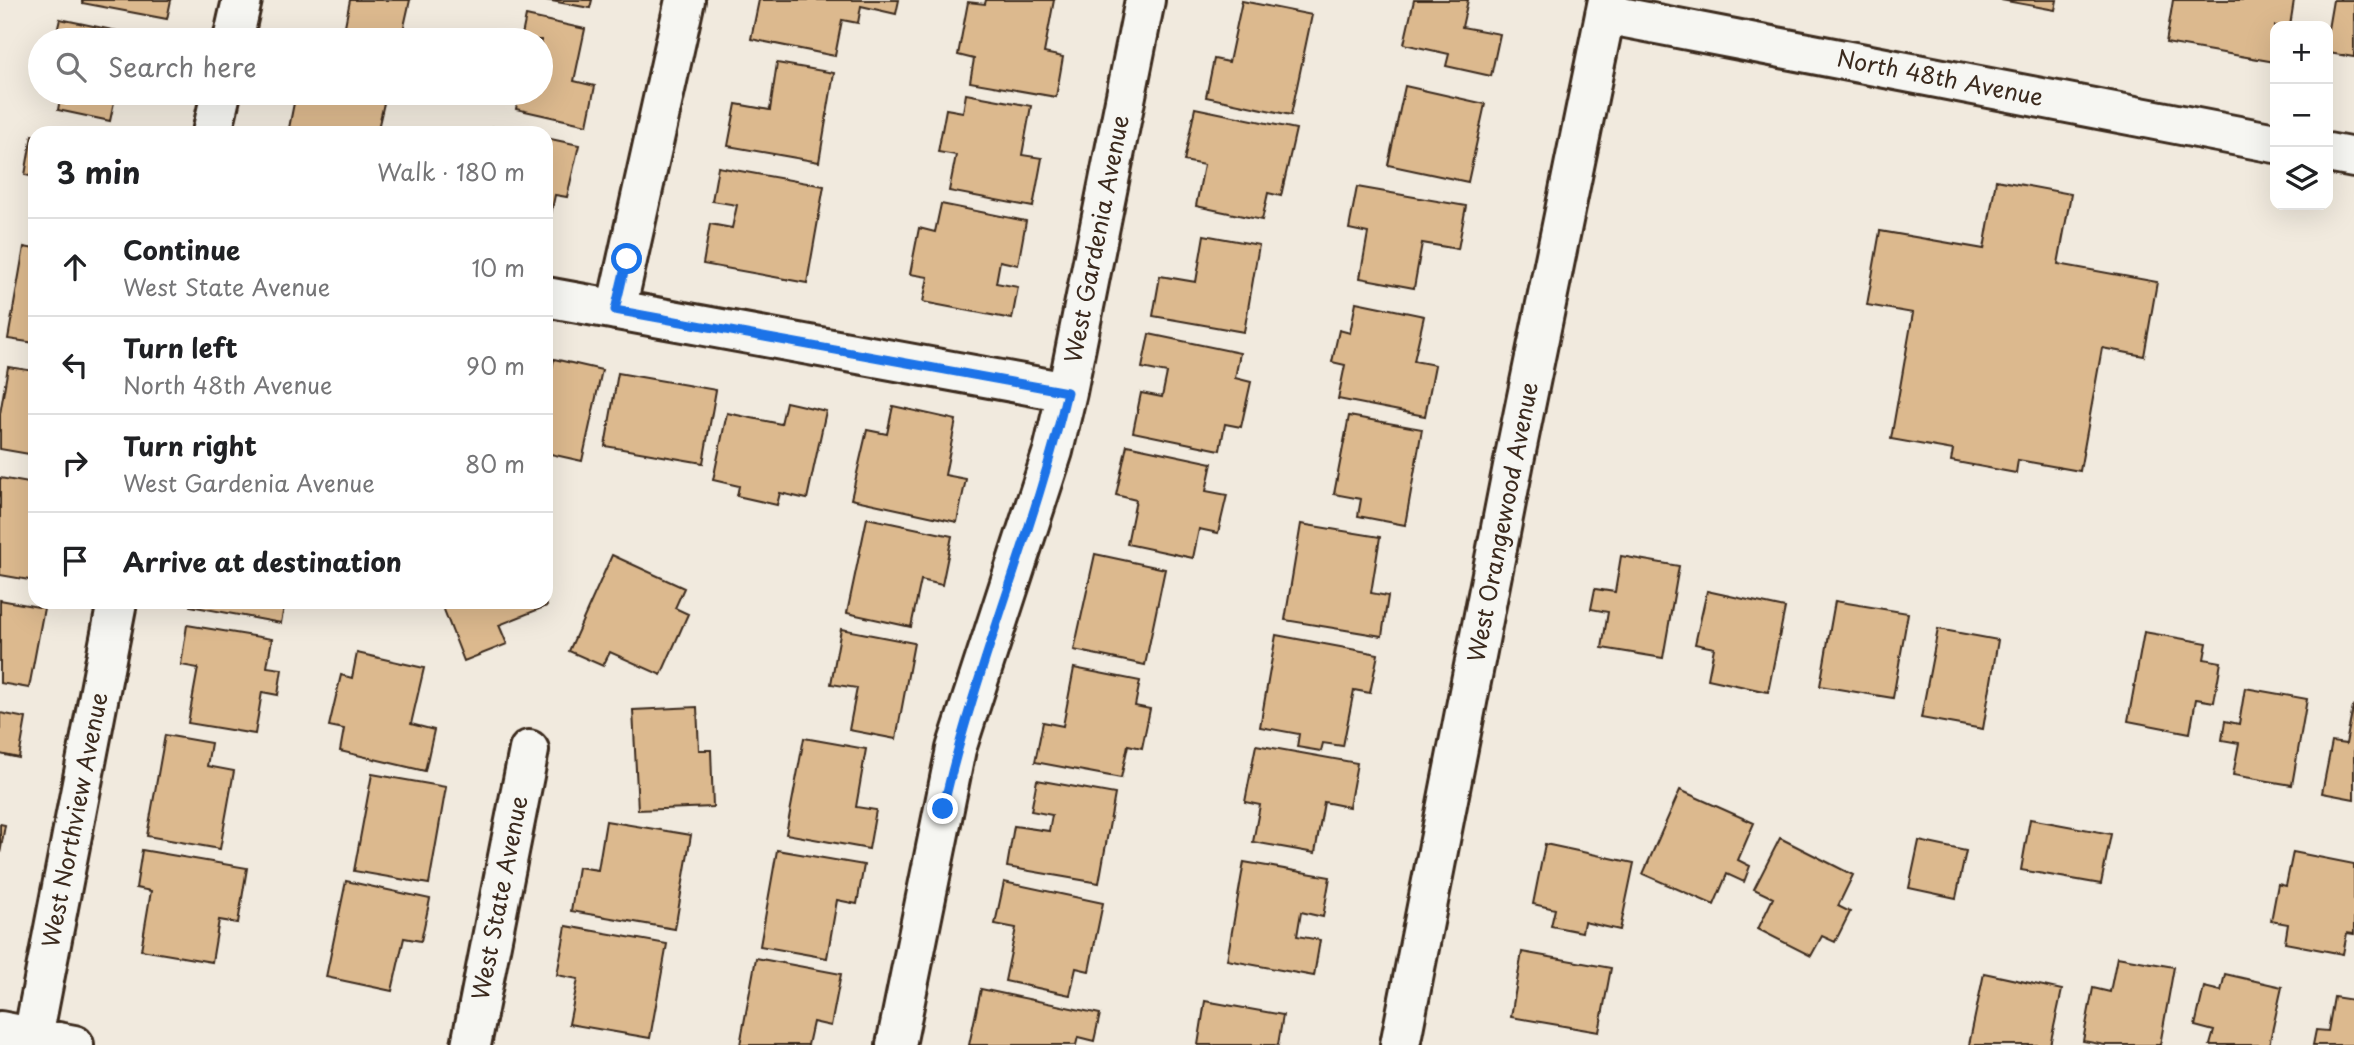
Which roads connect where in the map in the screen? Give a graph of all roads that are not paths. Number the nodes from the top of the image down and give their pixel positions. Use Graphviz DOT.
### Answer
graph roads {
  1 [pos="242,0"];
  2 [pos="685,0"];
  3 [pos="1145,0"];
  4 [pos="1607,7"];
  5 [pos="236,28"];
  6 [pos="218,105"];
  7 [pos="214,126"];
  8 [pos="2270,142"];
  9 [pos="2333,154"];
  10 [pos="2354,158"];
  11 [pos="553,298"];
  12 [pos="615,310"];
  13 [pos="1067,392"];
  14 [pos="115,609"];
  15 [pos="529,750"];
  16 [pos="16,1034"];
  17 [pos="74,1045"];
  18 [pos="471,1045"];
  19 [pos="896,1045"];
  20 [pos="1400,1045"];
  1 -- 5 [label="street"];
  2 -- 12 [label="street"];
  3 -- 13 [label="street, West Gardenia Avenue"];
  4 -- 8 [label="street, North 48th Avenue"];
  4 -- 20 [label="street, West Orangewood Avenue"];
  6 -- 7 [label="street"];
  9 -- 10 [label="street"];
  11 -- 12 [label="street"];
  12 -- 13 [label="street"];
  13 -- 19 [label="street, West Gardenia Avenue"];
  14 -- 16 [label="street, West Northview Avenue"];
  15 -- 18 [label="street, West State Avenue"];
  16 -- 17 [label="street"];
}
